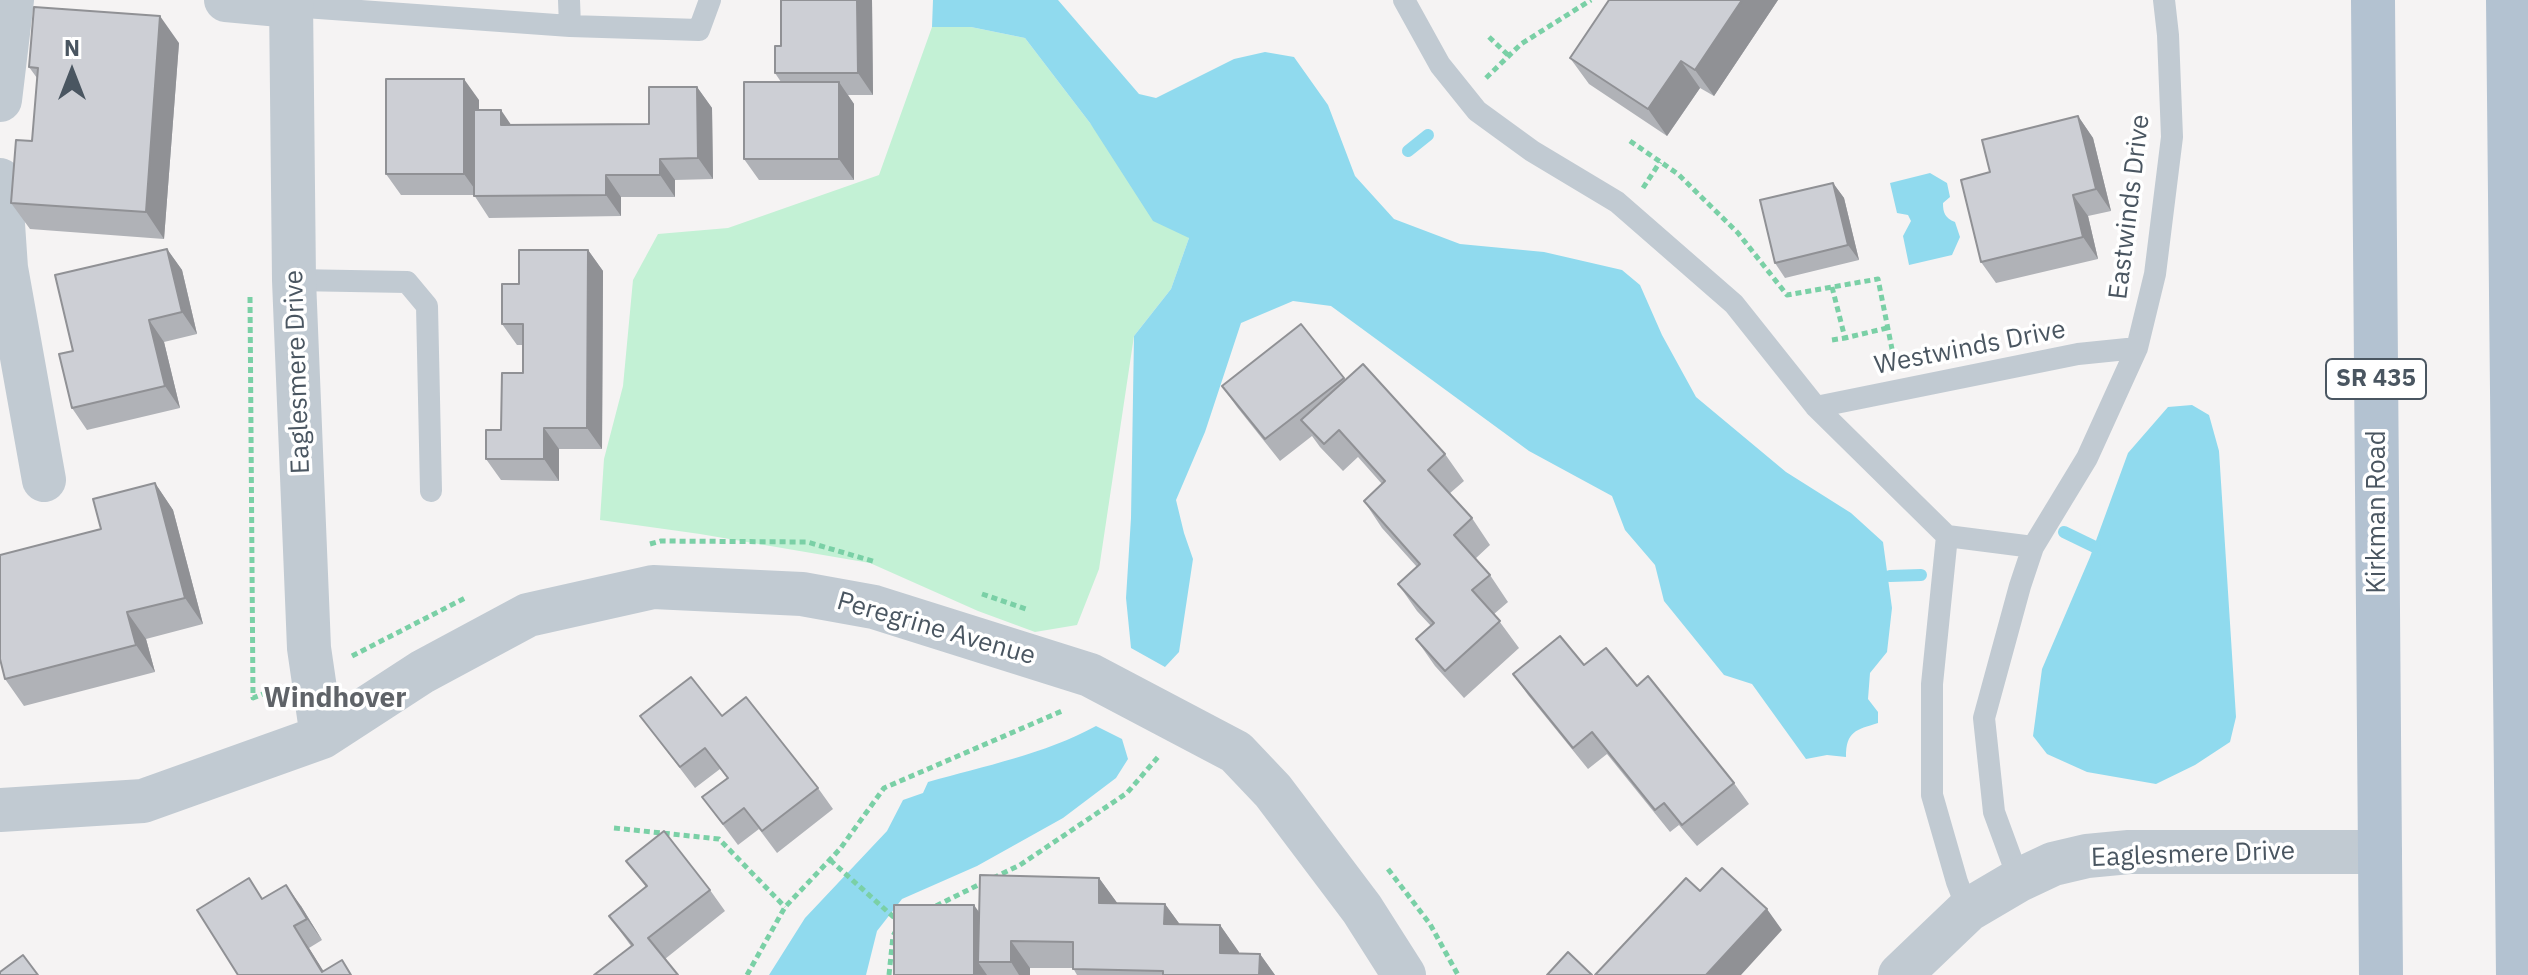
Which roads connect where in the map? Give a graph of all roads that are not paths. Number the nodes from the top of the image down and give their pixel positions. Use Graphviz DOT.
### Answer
graph roads {
  1 [pos="12,0"];
  2 [pos="226,0"];
  3 [pos="569,0"];
  4 [pos="710,0"];
  5 [pos="1404,0"];
  6 [pos="2164,0"];
  7 [pos="2373,0"];
  8 [pos="2508,0"];
  9 [pos="291,3"];
  10 [pos="570,26"];
  11 [pos="0,100"];
  12 [pos="0,180"];
  13 [pos="294,280"];
  14 [pos="2137,348"];
  15 [pos="1816,407"];
  16 [pos="44,480"];
  17 [pos="431,491"];
  18 [pos="1947,536"];
  19 [pos="2033,547"];
  20 [pos="322,737"];
  21 [pos="0,810"];
  22 [pos="2380,852"];
  23 [pos="2019,880"];
  24 [pos="1968,910"];
  25 [pos="2522,911"];
  26 [pos="1404,975"];
  27 [pos="1900,975"];
  28 [pos="2381,975"];
  29 [pos="2518,975"];
  1 -- 11 [label="street"];
  2 -- 9 [label="street"];
  3 -- 10 [label="lane"];
  4 -- 10 [label="lane"];
  5 -- 15 [label="lane"];
  6 -- 14 [label="lane, Eastwinds Drive"];
  7 -- 22 [label="main road, Kirkman Road / SR 435"];
  8 -- 25 [label="main road"];
  9 -- 10 [label="lane"];
  9 -- 13 [label="street, Eaglesmere Drive"];
  12 -- 16 [label="street"];
  13 -- 17 [label="lane"];
  13 -- 20 [label="street, Eaglesmere Drive"];
  14 -- 15 [label="lane, Westwinds Drive"];
  14 -- 19 [label="lane, Eastwinds Drive"];
  15 -- 18 [label="lane"];
  18 -- 19 [label="lane"];
  18 -- 24 [label="lane"];
  19 -- 23 [label="lane, Eastwinds Drive"];
  20 -- 21 [label="street, Peregrine Avenue"];
  20 -- 26 [label="street, Peregrine Avenue"];
  22 -- 23 [label="street, Eaglesmere Drive"];
  22 -- 28 [label="main road, Kirkman Road / SR 435"];
  23 -- 24 [label="street, Eaglesmere Drive"];
  24 -- 27 [label="street, Eaglesmere Drive"];
  25 -- 29 [label="main road"];
}
